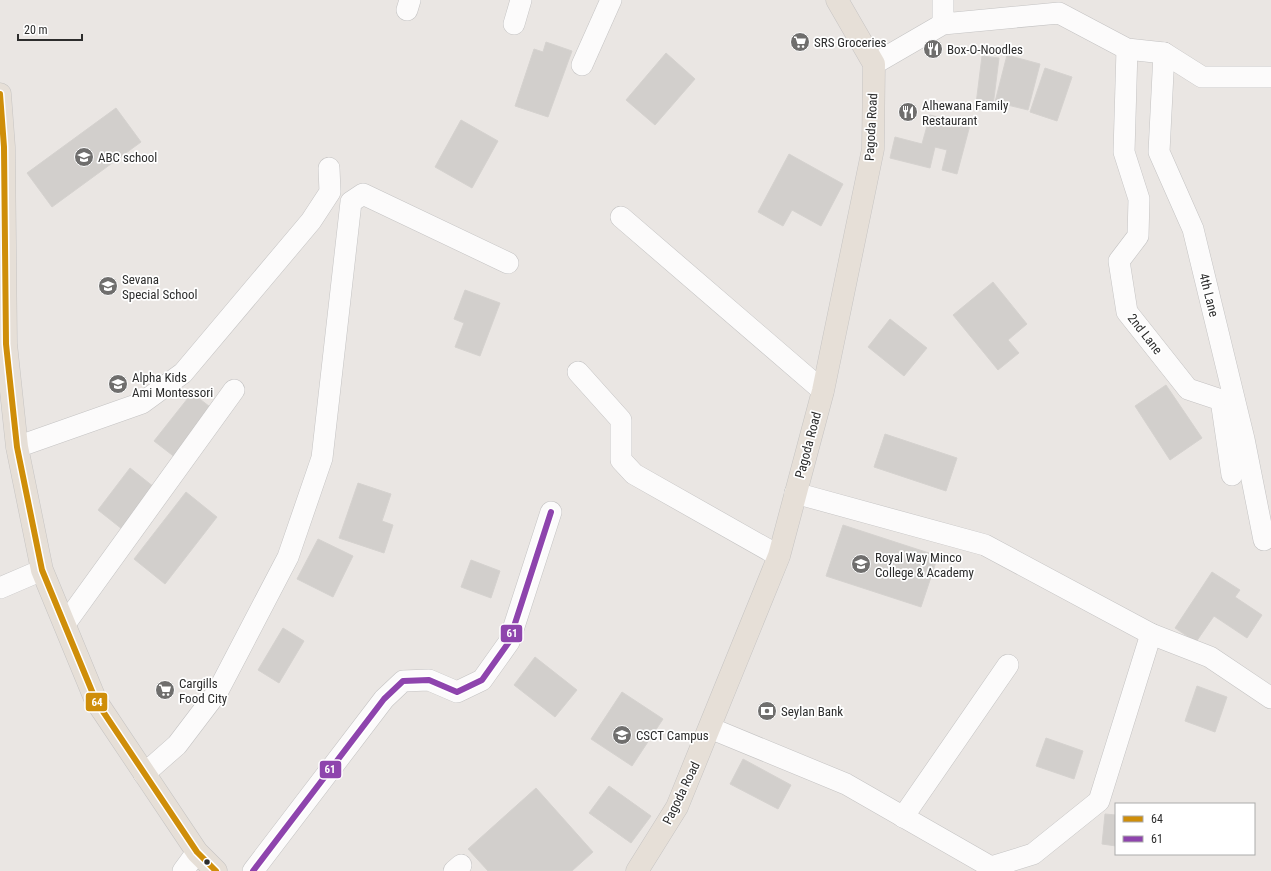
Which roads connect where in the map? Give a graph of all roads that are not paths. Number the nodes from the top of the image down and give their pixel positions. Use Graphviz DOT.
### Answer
graph roads {
  1 [pos="521,0"];
  2 [pos="611,0"];
  3 [pos="837,0"];
  4 [pos="943,0"];
  5 [pos="514,24"];
  6 [pos="943,24"];
  7 [pos="1126,49"];
  8 [pos="1164,53"];
  9 [pos="874,64"];
  10 [pos="582,65"];
  11 [pos="1271,77"];
  12 [pos="0,94"];
  13 [pos="2,147"];
  14 [pos="328,168"];
  15 [pos="621,217"];
  16 [pos="508,263"];
  17 [pos="3,343"];
  18 [pos="578,372"];
  19 [pos="234,390"];
  20 [pos="823,391"];
  21 [pos="17,447"];
  22 [pos="1232,475"];
  23 [pos="795,493"];
  24 [pos="551,512"];
  25 [pos="1264,540"];
  26 [pos="778,556"];
  27 [pos="42,570"];
  28 [pos="0,588"];
  29 [pos="65,624"];
  30 [pos="1151,634"];
  31 [pos="1008,665"];
  32 [pos="1271,698"];
  33 [pos="710,728"];
  34 [pos="144,774"];
  35 [pos="903,817"];
  36 [pos="197,852"];
  37 [pos="993,869"];
  38 [pos="183,871"];
  39 [pos="216,871"];
  40 [pos="253,871"];
  41 [pos="637,871"];
  1 -- 5 [label="street"];
  2 -- 10 [label="street"];
  3 -- 9 [label="main road"];
  4 -- 6 [label="street"];
  6 -- 7 [label="street"];
  6 -- 9 [label="street"];
  7 -- 8 [label="street"];
  7 -- 22 [label="street, 2nd Lane"];
  8 -- 11 [label="street"];
  8 -- 25 [label="street, 4th Lane"];
  9 -- 20 [label="main road, Pagoda Road"];
  12 -- 13 [label="main road"];
  13 -- 17 [label="main road"];
  14 -- 21 [label="street"];
  15 -- 20 [label="street"];
  16 -- 34 [label="street"];
  17 -- 21 [label="main road"];
  18 -- 26 [label="street"];
  19 -- 29 [label="street"];
  20 -- 23 [label="main road, Pagoda Road"];
  21 -- 27 [label="main road"];
  23 -- 26 [label="main road, Pagoda Road"];
  23 -- 30 [label="street"];
  24 -- 40 [label="street"];
  26 -- 33 [label="main road, Pagoda Road"];
  27 -- 28 [label="street"];
  27 -- 29 [label="main road"];
  29 -- 34 [label="main road"];
  30 -- 32 [label="street"];
  30 -- 37 [label="street"];
  31 -- 35 [label="street"];
  33 -- 35 [label="street"];
  33 -- 41 [label="main road, Pagoda Road"];
  34 -- 36 [label="main road"];
  35 -- 37 [label="street"];
  36 -- 38 [label="street"];
  36 -- 39 [label="main road"];
}
